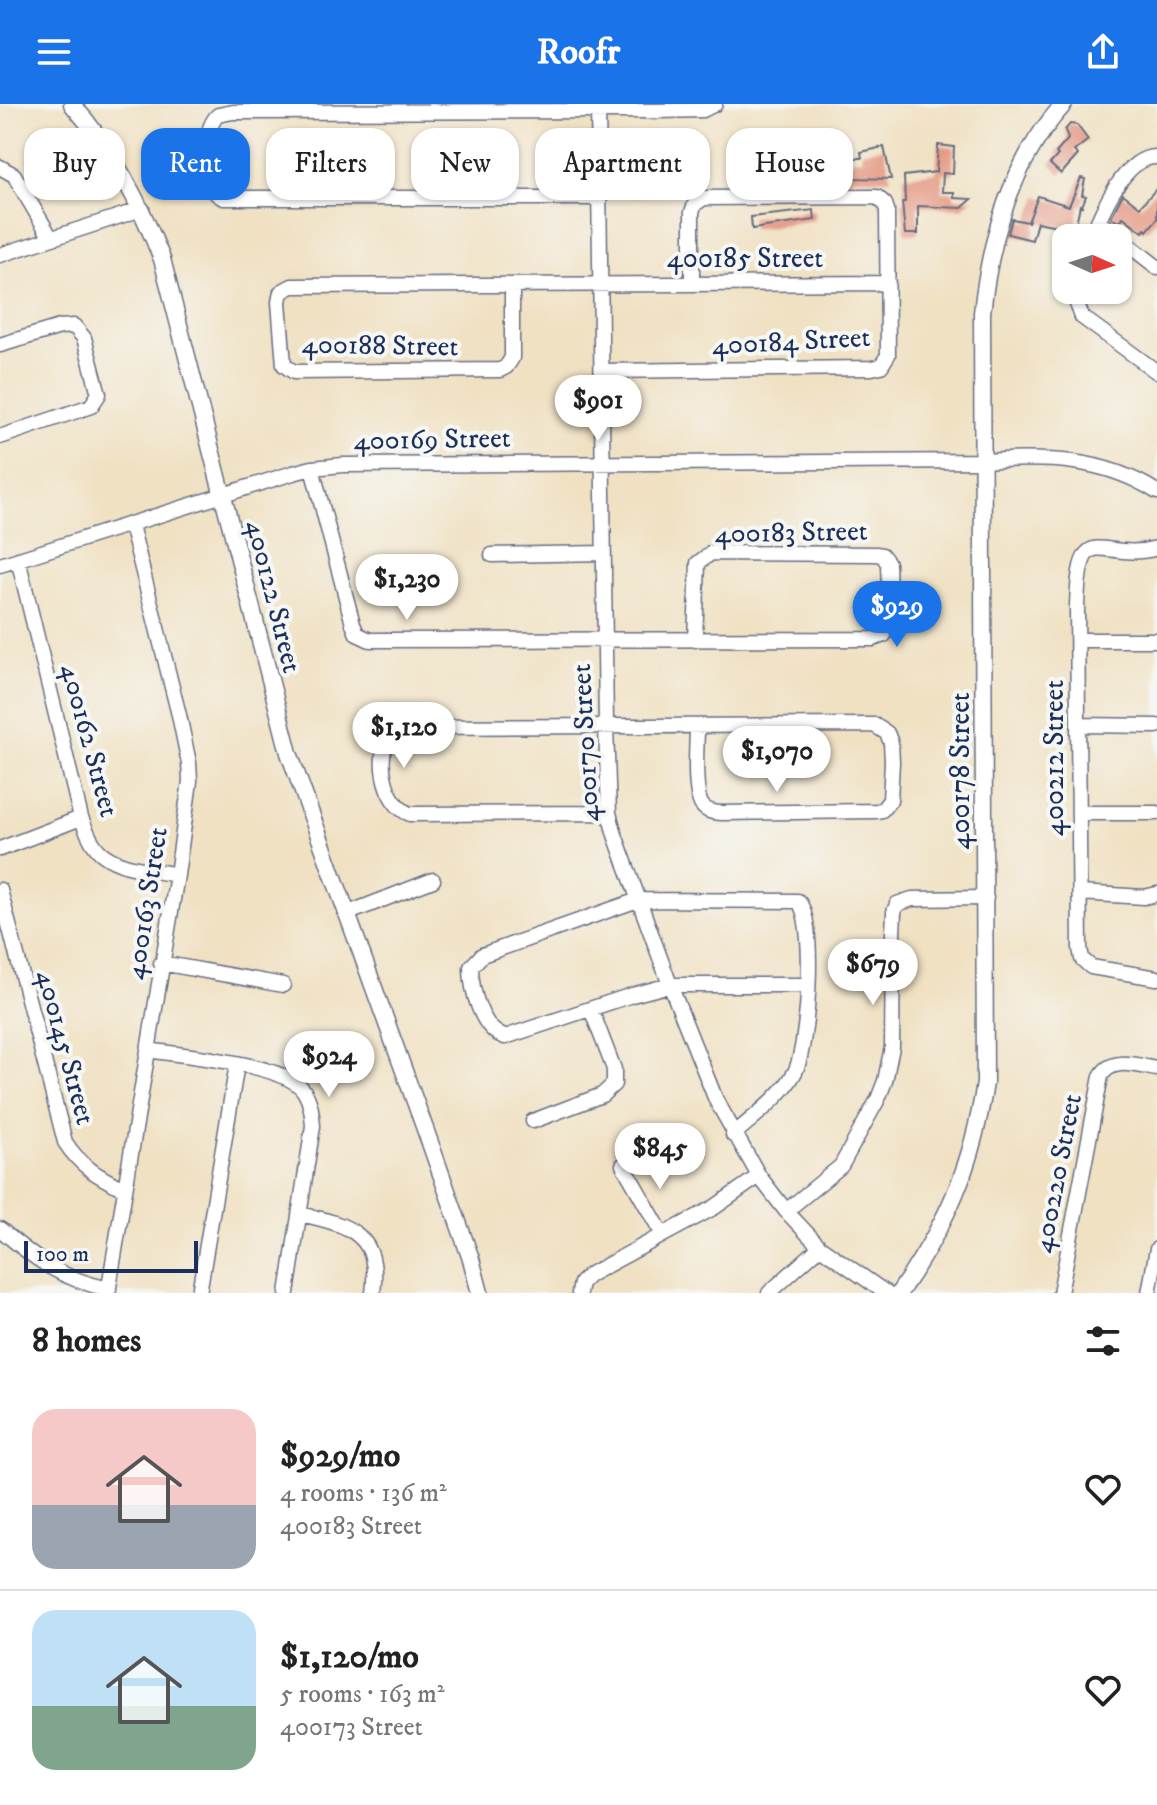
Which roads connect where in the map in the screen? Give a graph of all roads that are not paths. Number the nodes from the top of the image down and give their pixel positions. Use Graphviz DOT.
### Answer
graph roads {
  1 [pos="72,104"];
  2 [pos="715,104"];
  3 [pos="1064,104"];
  4 [pos="598,108"];
  5 [pos="598,128"];
  6 [pos="1157,157"];
  7 [pos="0,167"];
  8 [pos="535,198"];
  9 [pos="600,200"];
  10 [pos="142,209"];
  11 [pos="1098,221"];
  12 [pos="1097,224"];
  13 [pos="51,238"];
  14 [pos="0,255"];
  15 [pos="1157,267"];
  16 [pos="692,283"];
  17 [pos="888,283"];
  18 [pos="602,284"];
  19 [pos="512,285"];
  20 [pos="1077,304"];
  21 [pos="0,345"];
  22 [pos="602,371"];
  23 [pos="1157,372"];
  24 [pos="0,437"];
  25 [pos="982,461"];
  26 [pos="603,462"];
  27 [pos="312,468"];
  28 [pos="1157,492"];
  29 [pos="222,495"];
  30 [pos="131,525"];
  31 [pos="1157,548"];
  32 [pos="604,553"];
  33 [pos="492,555"];
  34 [pos="18,559"];
  35 [pos="0,565"];
  36 [pos="605,640"];
  37 [pos="695,640"];
  38 [pos="1078,640"];
  39 [pos="1157,640"];
  40 [pos="1078,725"];
  41 [pos="1157,726"];
  42 [pos="606,727"];
  43 [pos="697,727"];
  44 [pos="609,813"];
  45 [pos="1079,813"];
  46 [pos="1157,813"];
  47 [pos="81,818"];
  48 [pos="0,849"];
  49 [pos="177,875"];
  50 [pos="433,880"];
  51 [pos="0,890"];
  52 [pos="1080,893"];
  53 [pos="1157,894"];
  54 [pos="986,898"];
  55 [pos="638,900"];
  56 [pos="346,914"];
  57 [pos="3,920"];
  58 [pos="161,963"];
  59 [pos="1157,978"];
  60 [pos="283,985"];
  61 [pos="670,985"];
  62 [pos="807,985"];
  63 [pos="591,1009"];
  64 [pos="148,1050"];
  65 [pos="237,1064"];
  66 [pos="1157,1069"];
  67 [pos="533,1121"];
  68 [pos="733,1135"];
  69 [pos="623,1165"];
  70 [pos="759,1176"];
  71 [pos="124,1189"];
  72 [pos="786,1211"];
  73 [pos="300,1214"];
  74 [pos="0,1229"];
  75 [pos="663,1235"];
  76 [pos="820,1247"];
  77 [pos="1157,1249"];
  78 [pos="108,1291"];
  79 [pos="199,1293"];
  80 [pos="287,1293"];
  81 [pos="373,1293"];
  82 [pos="480,1293"];
  83 [pos="579,1293"];
  84 [pos="769,1293"];
  85 [pos="886,1293"];
  86 [pos="899,1293"];
  87 [pos="1060,1293"];
  88 [pos="1149,1293"];
  1 -- 10 [label="street, 400122 Street"];
  2 -- 4 [label="street"];
  3 -- 25 [label="street, 400178 Street"];
  4 -- 5 [label="street, 400170 Street"];
  4 -- 8 [label="street"];
  6 -- 11 [label="street"];
  7 -- 13 [label="street"];
  9 -- 18 [label="street, 400170 Street"];
  10 -- 13 [label="street"];
  10 -- 29 [label="street, 400122 Street"];
  11 -- 12 [label="street"];
  11 -- 15 [label="street"];
  13 -- 14 [label="street"];
  16 -- 17 [label="street, 400185 Street"];
  16 -- 17 [label="street, 400184 Street"];
  16 -- 18 [label="street, 400185 Street"];
  17 -- 22 [label="street, 400184 Street"];
  18 -- 19 [label="street, 400188 Street"];
  18 -- 22 [label="street, 400170 Street"];
  19 -- 19 [label="street, 400188 Street"];
  20 -- 23 [label="street"];
  21 -- 24 [label="street"];
  22 -- 26 [label="street, 400170 Street"];
  25 -- 26 [label="street, 400169 Street"];
  25 -- 28 [label="street, 400169 Street"];
  25 -- 54 [label="street, 400178 Street"];
  26 -- 27 [label="street, 400169 Street"];
  26 -- 32 [label="street, 400170 Street"];
  27 -- 29 [label="street, 400169 Street"];
  27 -- 36 [label="street, 400183 Street"];
  29 -- 30 [label="street, 400169 Street"];
  29 -- 56 [label="street, 400122 Street"];
  30 -- 34 [label="street, 400169 Street"];
  30 -- 49 [label="street, 400163 Street"];
  31 -- 38 [label="street, 400212 Street"];
  32 -- 33 [label="street"];
  32 -- 36 [label="street, 400170 Street"];
  34 -- 35 [label="street, 400169 Street"];
  34 -- 47 [label="street, 400162 Street"];
  36 -- 37 [label="street, 400183 Street"];
  36 -- 42 [label="street, 400170 Street"];
  37 -- 37 [label="street, 400183 Street"];
  38 -- 39 [label="street"];
  38 -- 40 [label="street, 400212 Street"];
  40 -- 41 [label="street"];
  40 -- 45 [label="street, 400212 Street"];
  42 -- 43 [label="street"];
  42 -- 44 [label="street, 400170 Street"];
  42 -- 44 [label="street"];
  43 -- 43 [label="street"];
  44 -- 55 [label="street, 400170 Street"];
  45 -- 46 [label="street"];
  45 -- 52 [label="street, 400212 Street"];
  47 -- 48 [label="street"];
  47 -- 49 [label="street, 400162 Street"];
  49 -- 58 [label="street, 400163 Street"];
  50 -- 56 [label="street"];
  51 -- 57 [label="street, 400145 Street"];
  52 -- 53 [label="street"];
  52 -- 59 [label="street, 400212 Street"];
  54 -- 72 [label="street"];
  54 -- 86 [label="street, 400178 Street"];
  55 -- 61 [label="street, 400170 Street"];
  55 -- 62 [label="street"];
  55 -- 63 [label="street"];
  56 -- 82 [label="street, 400122 Street"];
  57 -- 71 [label="street, 400145 Street"];
  58 -- 60 [label="street"];
  58 -- 64 [label="street, 400163 Street"];
  61 -- 62 [label="street"];
  61 -- 63 [label="street"];
  61 -- 68 [label="street, 400170 Street"];
  62 -- 68 [label="street"];
  63 -- 67 [label="street"];
  64 -- 65 [label="street"];
  64 -- 71 [label="street, 400163 Street"];
  65 -- 73 [label="street"];
  65 -- 79 [label="street"];
  66 -- 87 [label="street, 400220 Street"];
  68 -- 70 [label="street, 400170 Street"];
  69 -- 75 [label="street"];
  70 -- 72 [label="street, 400170 Street"];
  70 -- 75 [label="street"];
  71 -- 78 [label="street, 400163 Street"];
  72 -- 76 [label="street, 400170 Street"];
  73 -- 80 [label="street"];
  73 -- 81 [label="street"];
  74 -- 78 [label="street"];
  75 -- 83 [label="street"];
  76 -- 84 [label="street"];
  76 -- 85 [label="street, 400170 Street"];
  77 -- 88 [label="street"];
}
